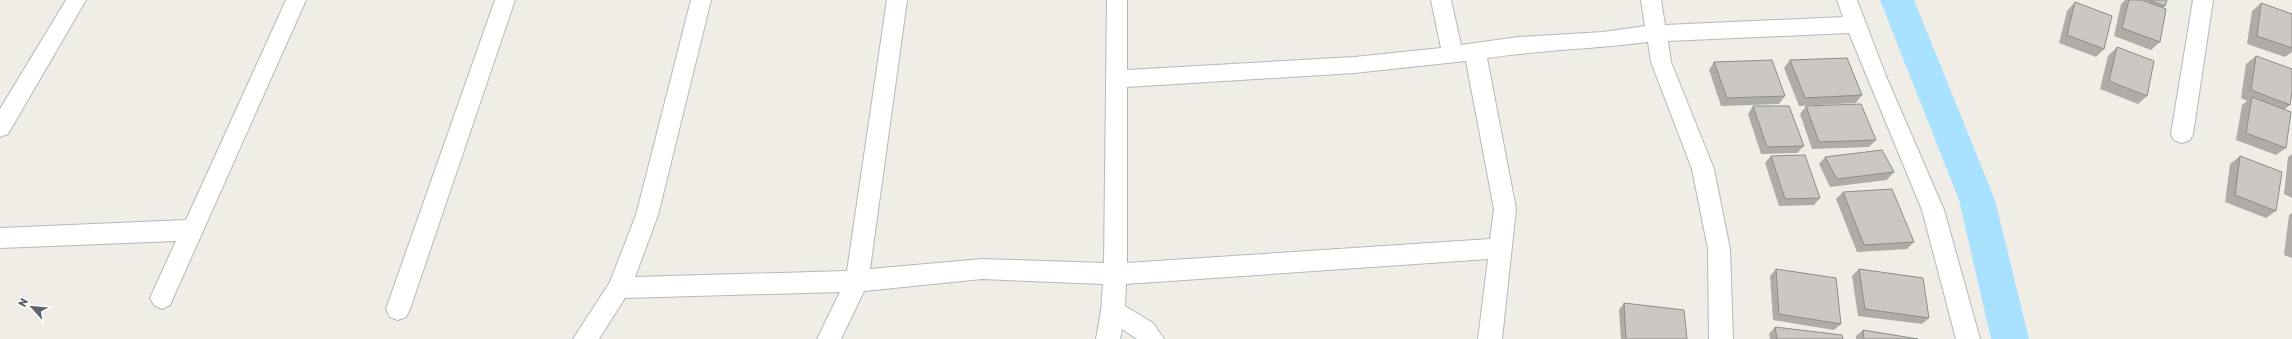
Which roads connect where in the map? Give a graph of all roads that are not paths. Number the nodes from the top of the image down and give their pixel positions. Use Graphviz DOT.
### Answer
graph roads {
  1 [pos="76,0"];
  2 [pos="296,0"];
  3 [pos="505,0"];
  4 [pos="700,0"];
  5 [pos="897,0"];
  6 [pos="1117,0"];
  7 [pos="1441,0"];
  8 [pos="1651,0"];
  9 [pos="1846,0"];
  10 [pos="2203,0"];
  11 [pos="1856,25"];
  12 [pos="1657,33"];
  13 [pos="1474,52"];
  14 [pos="1453,55"];
  15 [pos="1116,79"];
  16 [pos="0,128"];
  17 [pos="2182,134"];
  18 [pos="191,230"];
  19 [pos="0,238"];
  20 [pos="1502,248"];
  21 [pos="1115,274"];
  22 [pos="857,281"];
  23 [pos="619,288"];
  24 [pos="162,298"];
  25 [pos="398,309"];
  26 [pos="1113,311"];
  27 [pos="585,339"];
  28 [pos="829,339"];
  29 [pos="1108,339"];
  30 [pos="1152,339"];
  31 [pos="1490,339"];
  32 [pos="1721,339"];
  33 [pos="1968,339"];
  1 -- 16 [label="street"];
  2 -- 18 [label="street"];
  3 -- 25 [label="street"];
  4 -- 23 [label="street"];
  5 -- 22 [label="street"];
  6 -- 15 [label="street"];
  7 -- 14 [label="street"];
  8 -- 12 [label="street"];
  9 -- 11 [label="street"];
  10 -- 17 [label="street"];
  11 -- 12 [label="street"];
  11 -- 33 [label="street"];
  12 -- 13 [label="street"];
  12 -- 32 [label="street"];
  13 -- 14 [label="street"];
  13 -- 20 [label="street"];
  14 -- 15 [label="street"];
  15 -- 21 [label="street"];
  18 -- 19 [label="street"];
  18 -- 24 [label="street"];
  20 -- 21 [label="street"];
  20 -- 31 [label="street"];
  21 -- 22 [label="street"];
  21 -- 26 [label="street"];
  22 -- 23 [label="street"];
  22 -- 28 [label="street"];
  23 -- 27 [label="street"];
  26 -- 29 [label="street"];
  26 -- 30 [label="street"];
}
